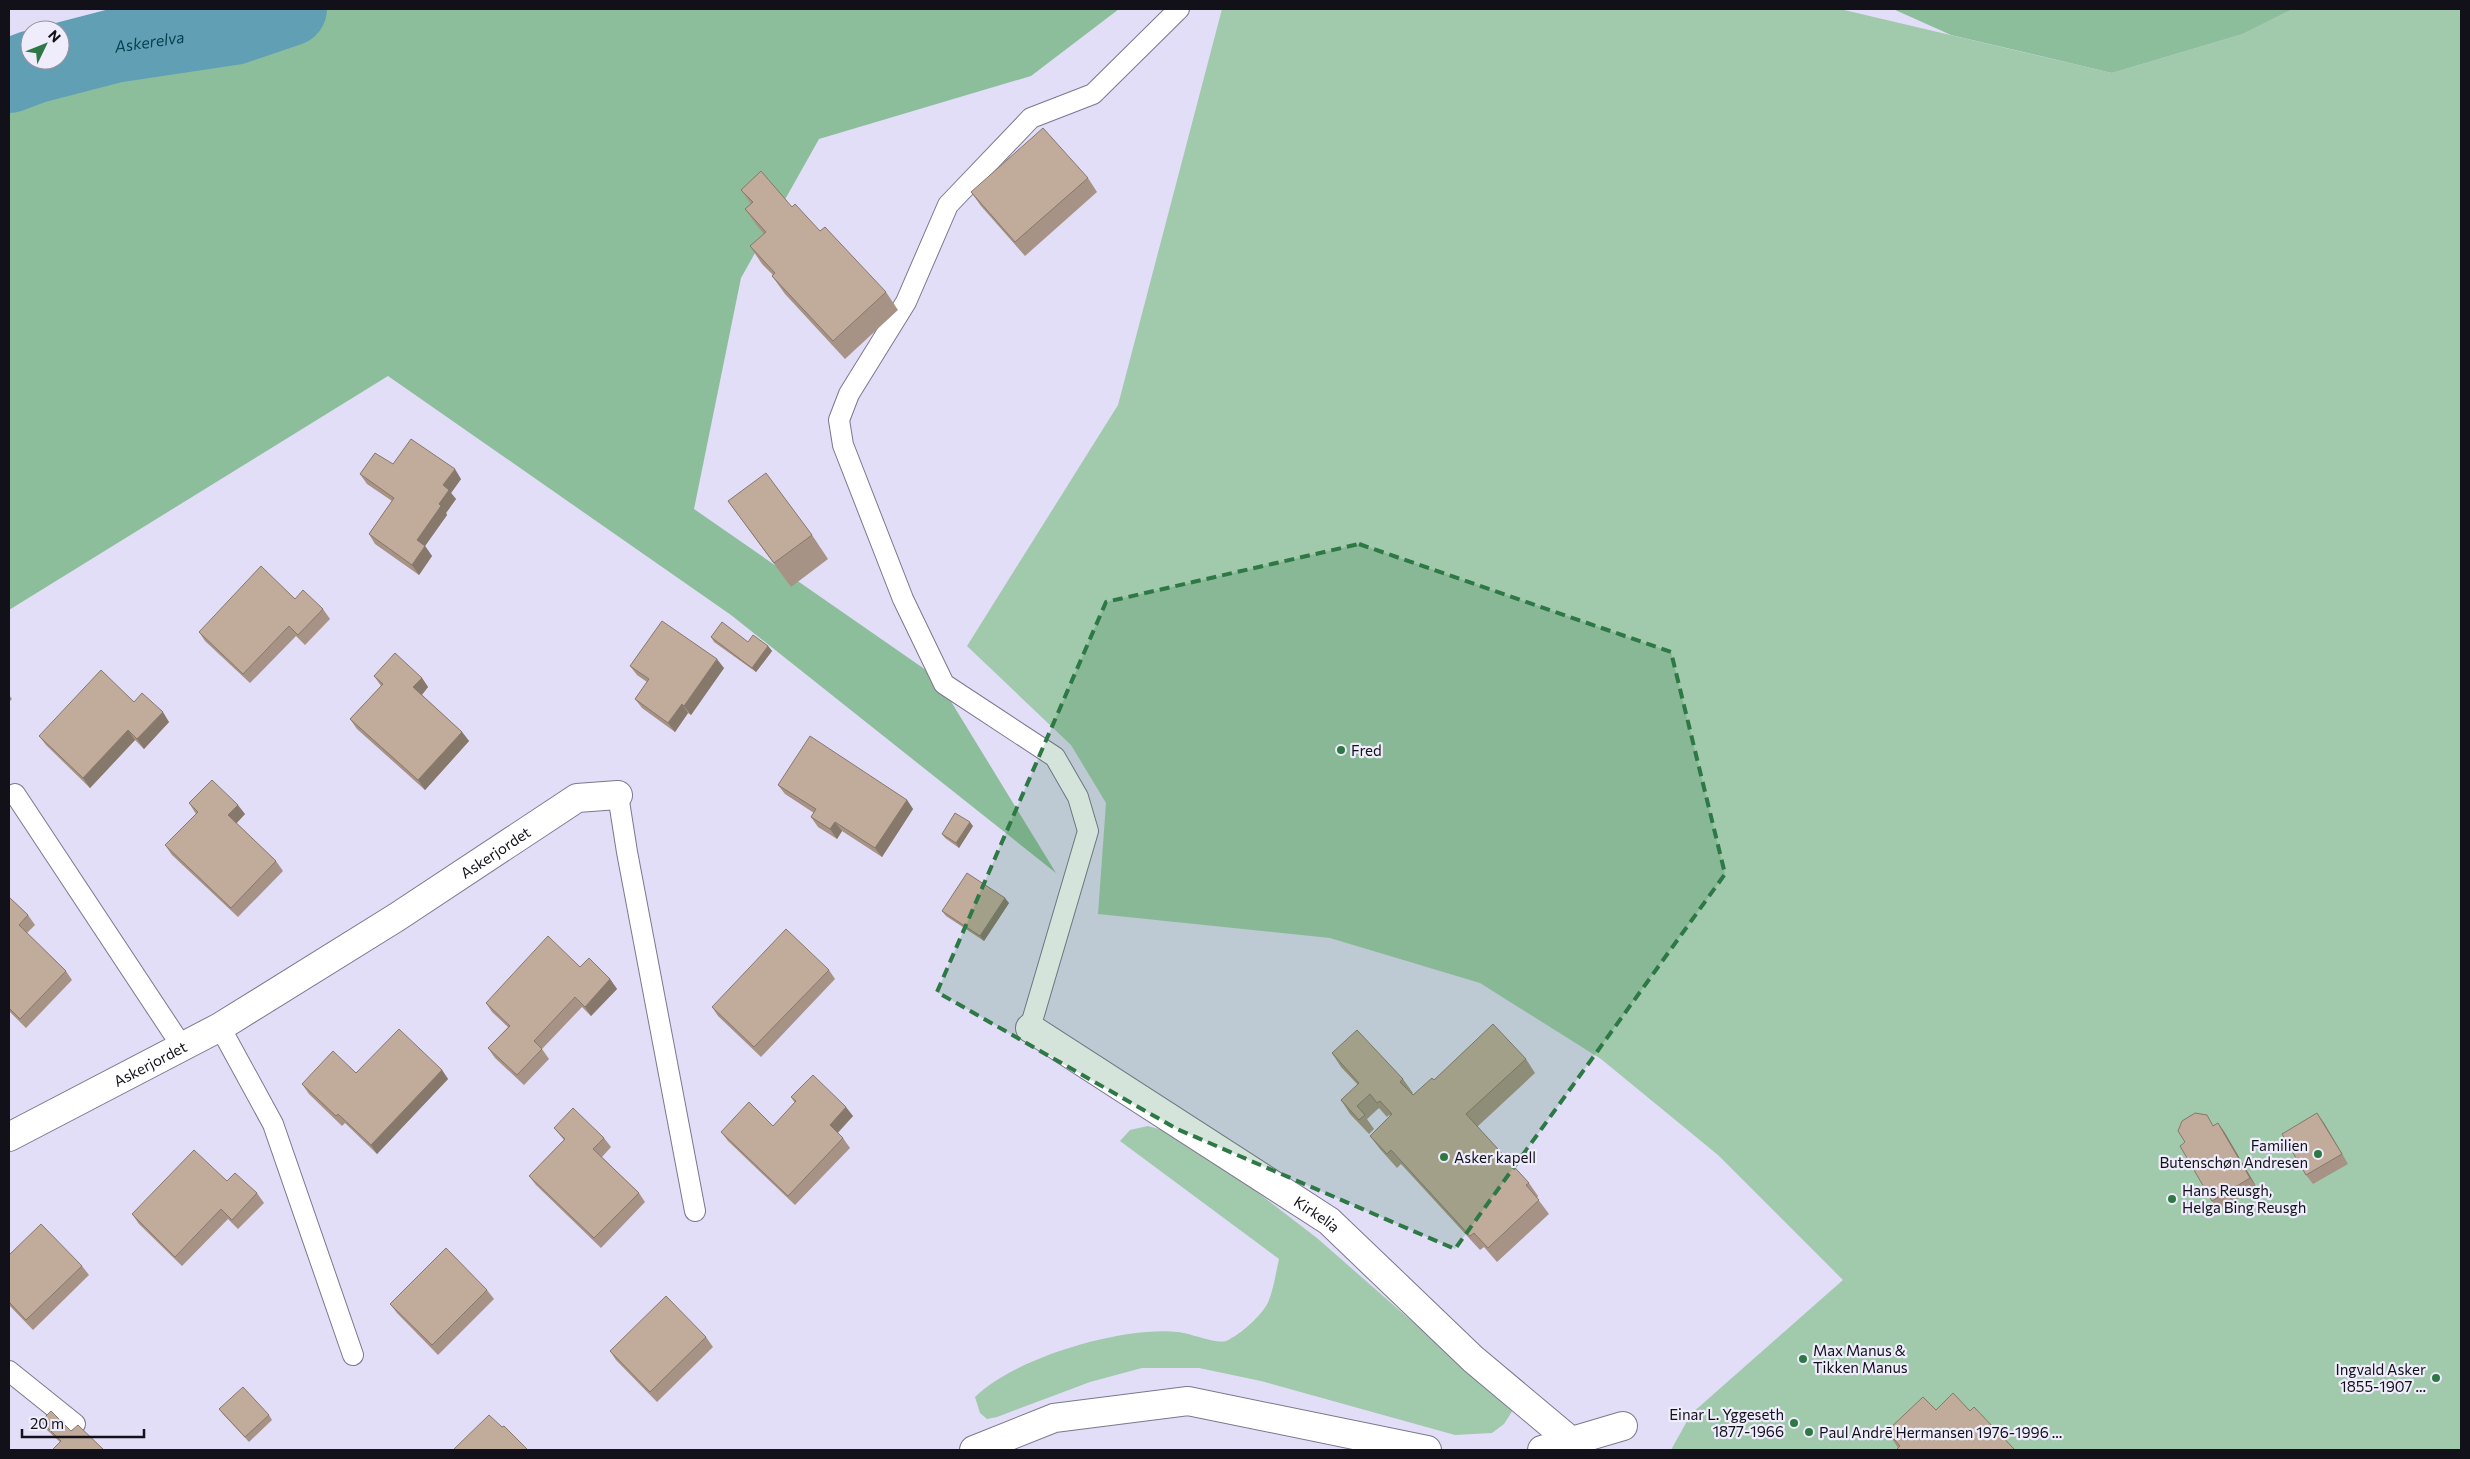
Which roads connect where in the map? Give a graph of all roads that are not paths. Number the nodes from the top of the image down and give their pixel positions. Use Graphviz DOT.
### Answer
graph roads {
  1 [pos="1179,9"];
  2 [pos="15,794"];
  3 [pos="618,795"];
  4 [pos="220,1027"];
  5 [pos="1030,1028"];
  6 [pos="182,1045"];
  7 [pos="9,1137"];
  8 [pos="695,1211"];
  9 [pos="353,1355"];
  10 [pos="9,1371"];
  11 [pos="75,1424"];
  12 [pos="1623,1426"];
  13 [pos="1575,1446"];
  14 [pos="974,1450"];
  15 [pos="1426,1450"];
  16 [pos="1542,1450"];
  1 -- 5 [label="lane"];
  2 -- 6 [label="lane"];
  3 -- 4 [label="street, Askerjordet"];
  3 -- 8 [label="lane, Askerjordet"];
  4 -- 6 [label="street, Askerjordet"];
  4 -- 9 [label="lane"];
  5 -- 13 [label="street, Kirkelia"];
  6 -- 7 [label="street, Askerjordet"];
  10 -- 11 [label="lane"];
  12 -- 13 [label="street"];
  13 -- 16 [label="street"];
  14 -- 15 [label="street"];
}
